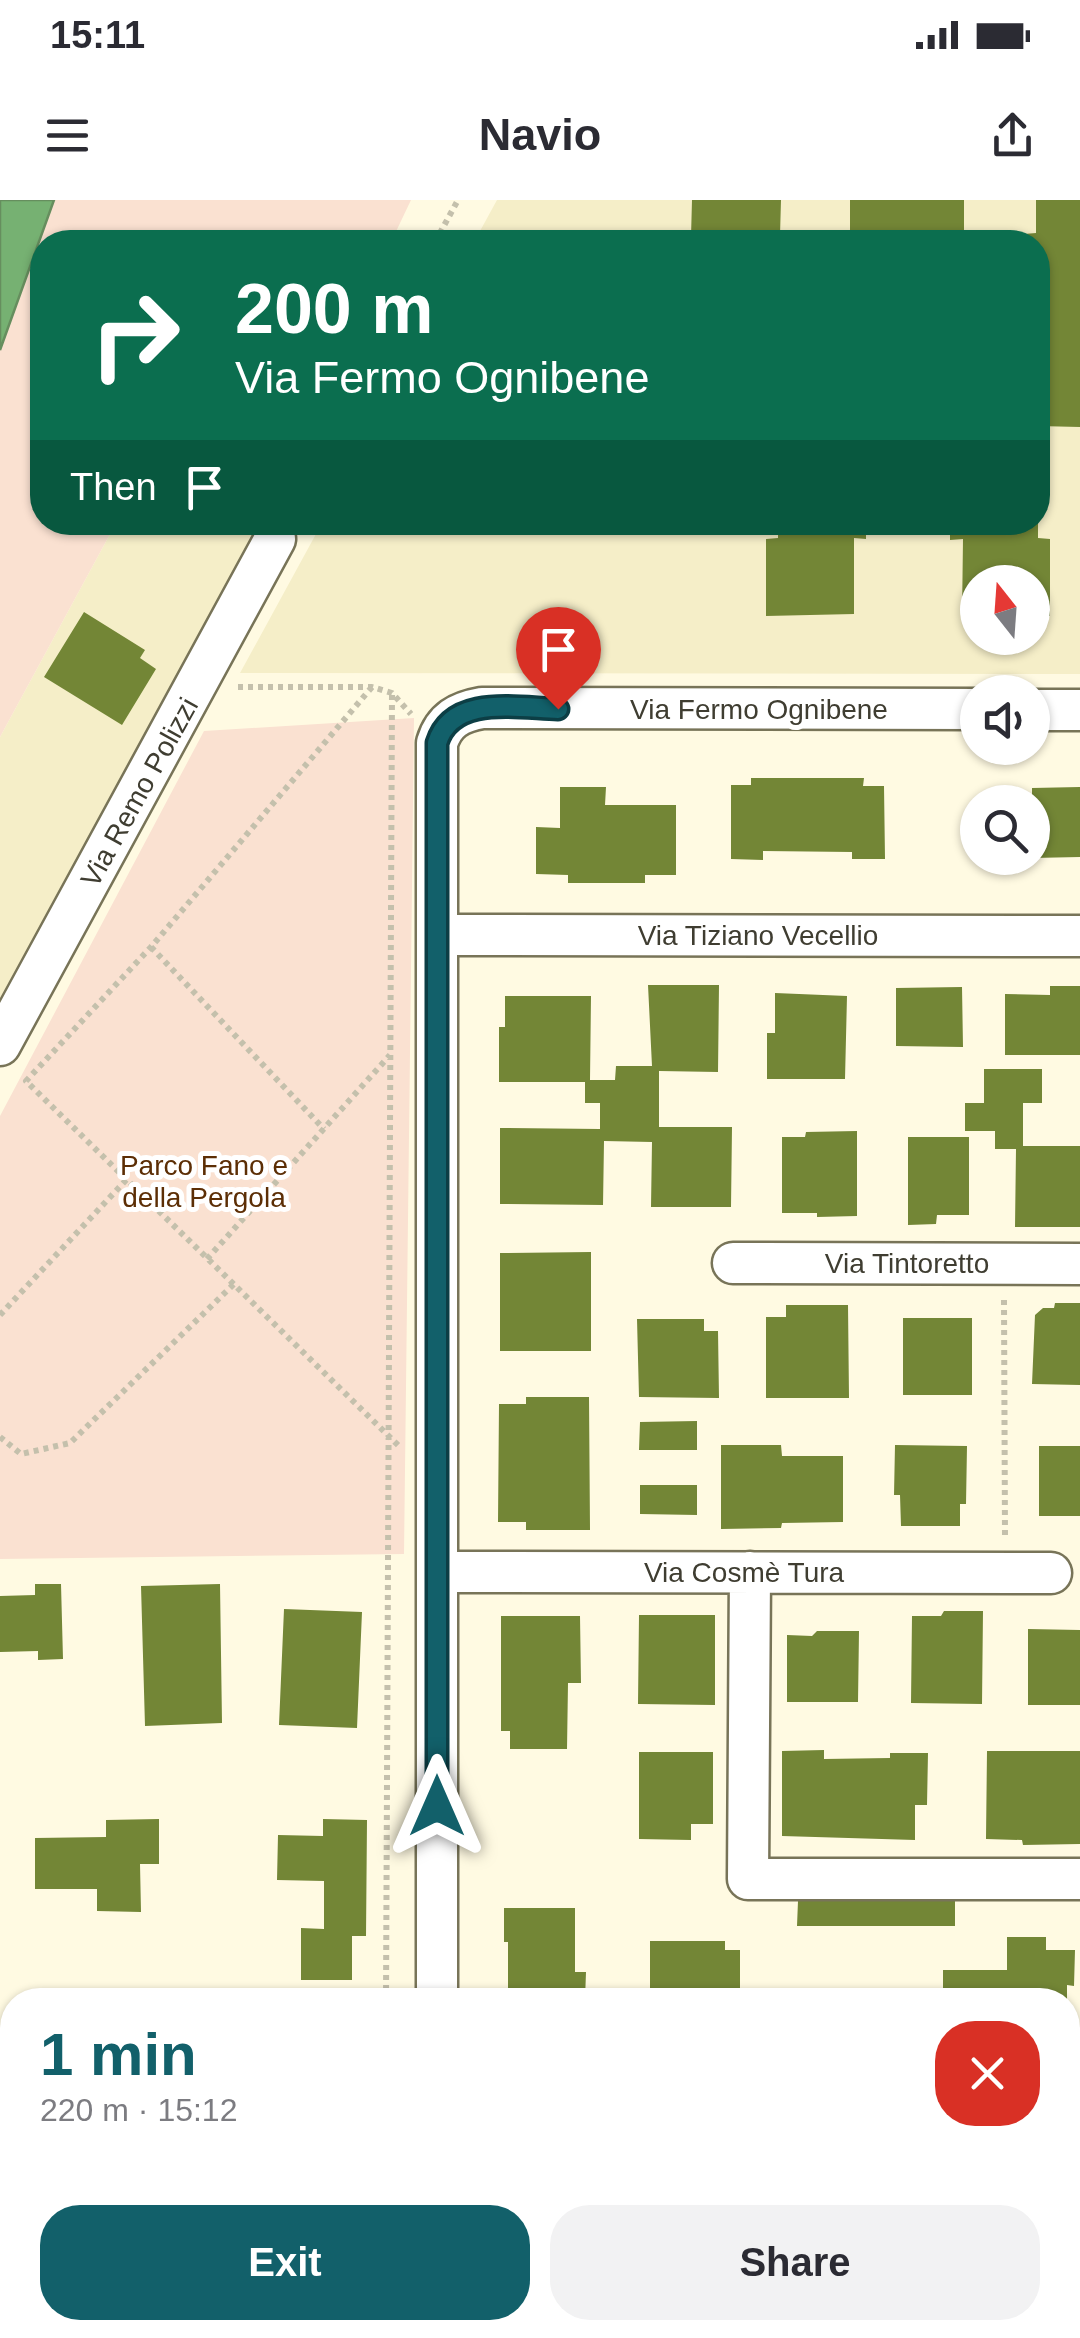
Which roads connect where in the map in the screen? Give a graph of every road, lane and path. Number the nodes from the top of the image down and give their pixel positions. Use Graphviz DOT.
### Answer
graph roads {
  1 [pos="458,200"];
  2 [pos="442,230"];
  3 [pos="275,538"];
  4 [pos="197,686"];
  5 [pos="372,687"];
  6 [pos="392,693"];
  7 [pos="960,710"];
  8 [pos="1050,710"];
  9 [pos="1080,710"];
  10 [pos="437,743"];
  11 [pos="437,936"];
  12 [pos="1080,936"];
  13 [pos="151,947"];
  14 [pos="437,1002"];
  15 [pos="0,1045"];
  16 [pos="390,1054"];
  17 [pos="324,1128"];
  18 [pos="126,1179"];
  19 [pos="207,1259"];
  20 [pos="734,1262"];
  21 [pos="1004,1263"];
  22 [pos="1080,1264"];
  23 [pos="234,1284"];
  24 [pos="0,1316"];
  25 [pos="388,1436"];
  26 [pos="0,1437"];
  27 [pos="437,1483"];
  28 [pos="437,1572"];
  29 [pos="750,1572"];
  30 [pos="1005,1573"];
  31 [pos="1051,1573"];
  32 [pos="1080,1880"];
  33 [pos="386,1988"];
  34 [pos="437,1988"];
  1 -- 2 [label="path"];
  3 -- 4 [label="street, Via Remo Polizzi"];
  4 -- 5 [label="path"];
  4 -- 15 [label="street, Via Remo Polizzi"];
  5 -- 6 [label="path"];
  5 -- 13 [label="path"];
  6 -- 10 [label="path"];
  6 -- 16 [label="path"];
  7 -- 10 [label="street, Via Fermo Ognibene"];
  8 -- 9 [label="street"];
  10 -- 11 [label="street"];
  11 -- 12 [label="street, Via Tiziano Vecellio"];
  11 -- 14 [label="street"];
  13 -- 17 [label="path"];
  13 -- 18 [label="path"];
  14 -- 16 [label="path"];
  14 -- 27 [label="street"];
  16 -- 17 [label="path"];
  16 -- 25 [label="path"];
  17 -- 19 [label="path"];
  18 -- 19 [label="path"];
  18 -- 24 [label="path"];
  19 -- 23 [label="path"];
  20 -- 21 [label="street, Via Tintoretto"];
  21 -- 22 [label="street, Via Tintoretto"];
  21 -- 30 [label="path"];
  23 -- 25 [label="path"];
  23 -- 26 [label="path"];
  25 -- 27 [label="path"];
  25 -- 33 [label="path"];
  27 -- 28 [label="street"];
  28 -- 29 [label="street, Via Cosmè Tura"];
  28 -- 34 [label="street"];
  29 -- 30 [label="street, Via Cosmè Tura"];
  29 -- 32 [label="street"];
  30 -- 31 [label="street, Via Cosmè Tura"];
}
